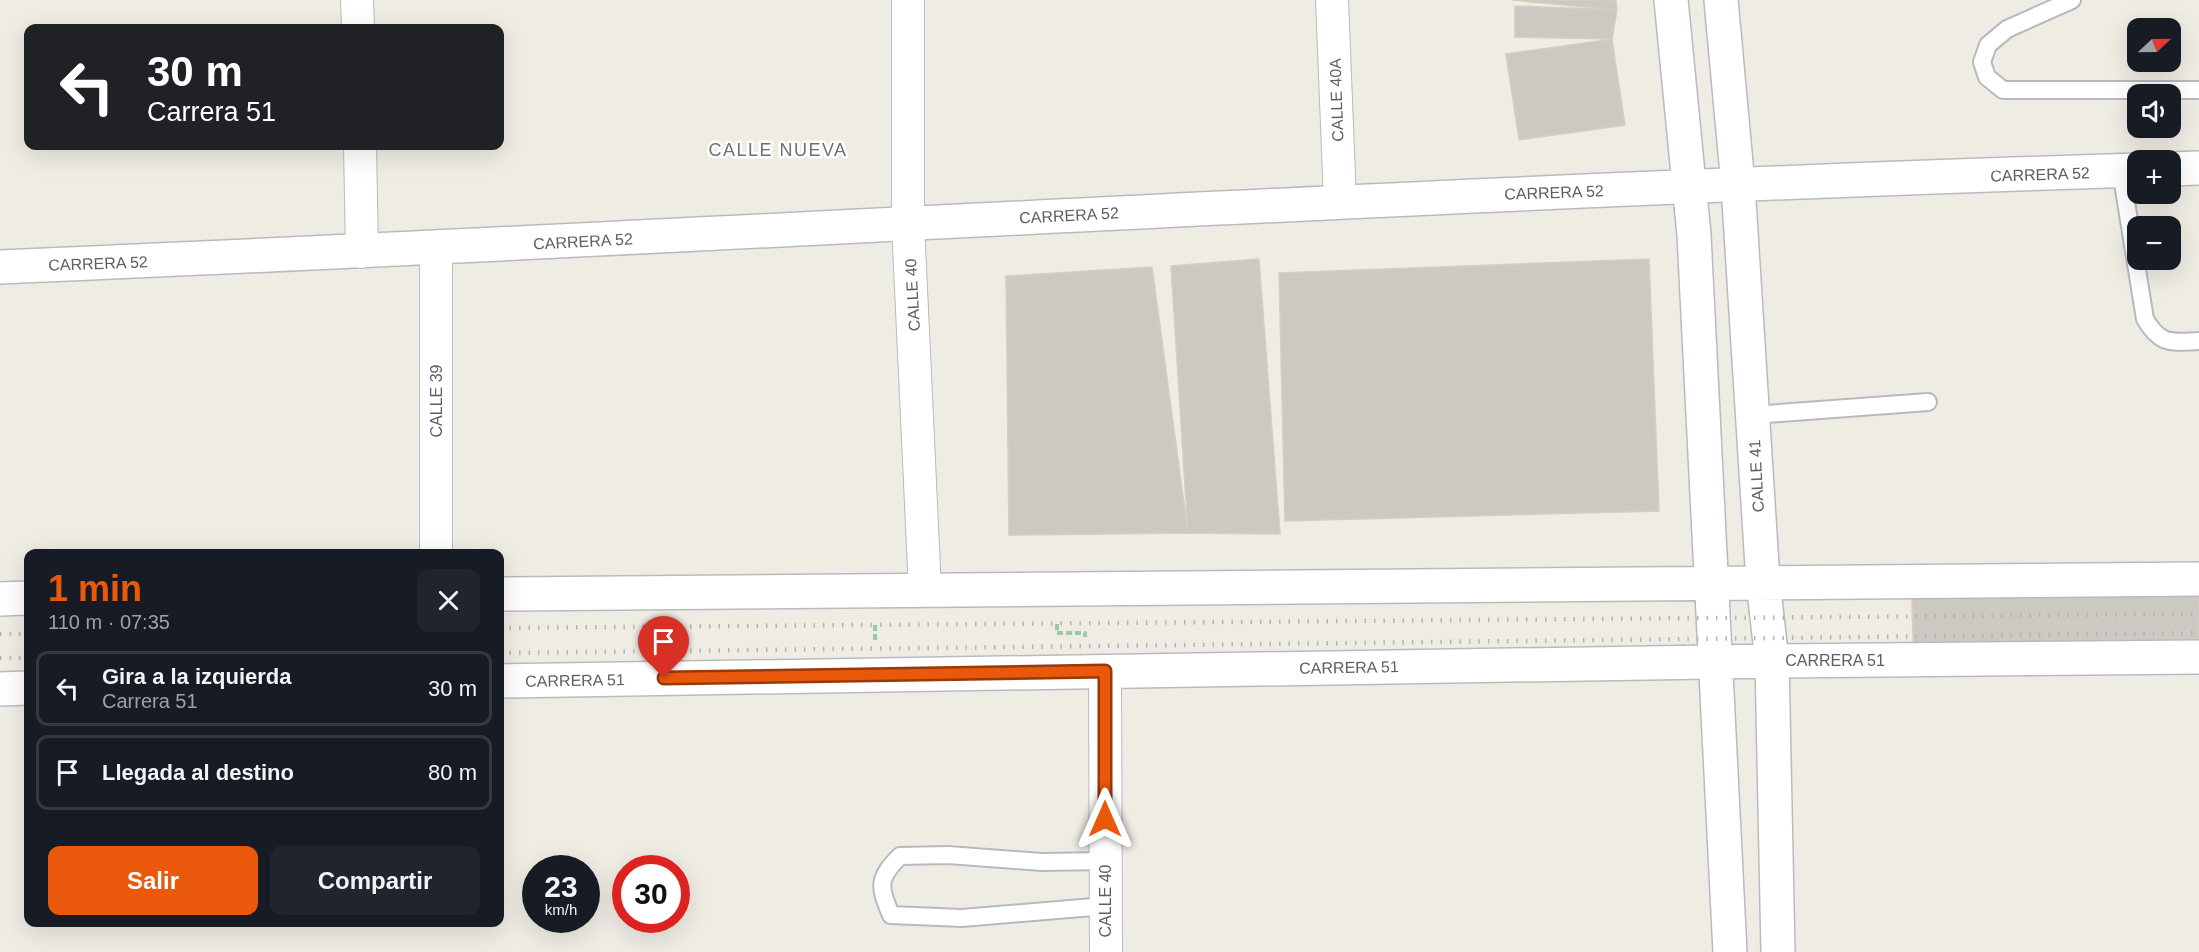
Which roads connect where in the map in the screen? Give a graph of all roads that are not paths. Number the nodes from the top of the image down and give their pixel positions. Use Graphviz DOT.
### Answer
graph roads {
  1 [pos="357,0"];
  2 [pos="908,0"];
  3 [pos="1332,0"];
  4 [pos="1671,0"];
  5 [pos="1721,0"];
  6 [pos="2072,0"];
  7 [pos="358,24"];
  8 [pos="2199,90"];
  9 [pos="360,150"];
  10 [pos="2199,168"];
  11 [pos="2181,169"];
  12 [pos="2127,171"];
  13 [pos="1738,185"];
  14 [pos="1689,187"];
  15 [pos="1340,201"];
  16 [pos="2133,204"];
  17 [pos="908,224"];
  18 [pos="436,248"];
  19 [pos="362,252"];
  20 [pos="0,267"];
  21 [pos="2199,341"];
  22 [pos="1928,402"];
  23 [pos="1753,415"];
  24 [pos="436,549"];
  25 [pos="2199,579"];
  26 [pos="1762,582"];
  27 [pos="1712,583"];
  28 [pos="925,590"];
  29 [pos="504,594"];
  30 [pos="24,598"];
  31 [pos="0,599"];
  32 [pos="2199,657"];
  33 [pos="1772,661"];
  34 [pos="1716,662"];
  35 [pos="1105,671"];
  36 [pos="504,681"];
  37 [pos="24,688"];
  38 [pos="0,689"];
  39 [pos="1105,861"];
  40 [pos="1106,906"];
  41 [pos="1106,952"];
  42 [pos="1730,952"];
  43 [pos="1778,952"];
  1 -- 7 [label="street"];
  2 -- 17 [label="street, CALLE 40"];
  3 -- 15 [label="street, CALLE 40A"];
  4 -- 14 [label="street"];
  5 -- 13 [label="street, CALLE 41"];
  6 -- 8 [label="lane"];
  9 -- 19 [label="street"];
  10 -- 11 [label="street"];
  12 -- 13 [label="street, CARRERA 52"];
  13 -- 14 [label="street, CARRERA 52"];
  13 -- 23 [label="street, CALLE 41"];
  14 -- 15 [label="street, CARRERA 52"];
  14 -- 27 [label="street"];
  15 -- 17 [label="street, CARRERA 52"];
  16 -- 21 [label="lane"];
  17 -- 18 [label="street, CARRERA 52"];
  17 -- 28 [label="street, CALLE 40"];
  18 -- 19 [label="street, CARRERA 52"];
  18 -- 24 [label="street, CALLE 39"];
  19 -- 20 [label="street, CARRERA 52"];
  22 -- 23 [label="lane"];
  23 -- 26 [label="street, CALLE 41"];
  25 -- 26 [label="street"];
  26 -- 27 [label="street"];
  26 -- 33 [label="street, CALLE 41"];
  27 -- 28 [label="street"];
  27 -- 34 [label="street"];
  28 -- 29 [label="street"];
  30 -- 31 [label="street"];
  32 -- 33 [label="street, CARRERA 51"];
  33 -- 34 [label="street, CARRERA 51"];
  33 -- 43 [label="street, CALLE 41"];
  34 -- 35 [label="street, CARRERA 51"];
  34 -- 42 [label="street"];
  35 -- 36 [label="street, CARRERA 51"];
  35 -- 39 [label="street, CALLE 40"];
  37 -- 38 [label="street"];
  39 -- 40 [label="street, CALLE 40"];
  39 -- 40 [label="lane"];
  40 -- 41 [label="street, CALLE 40"];
}
